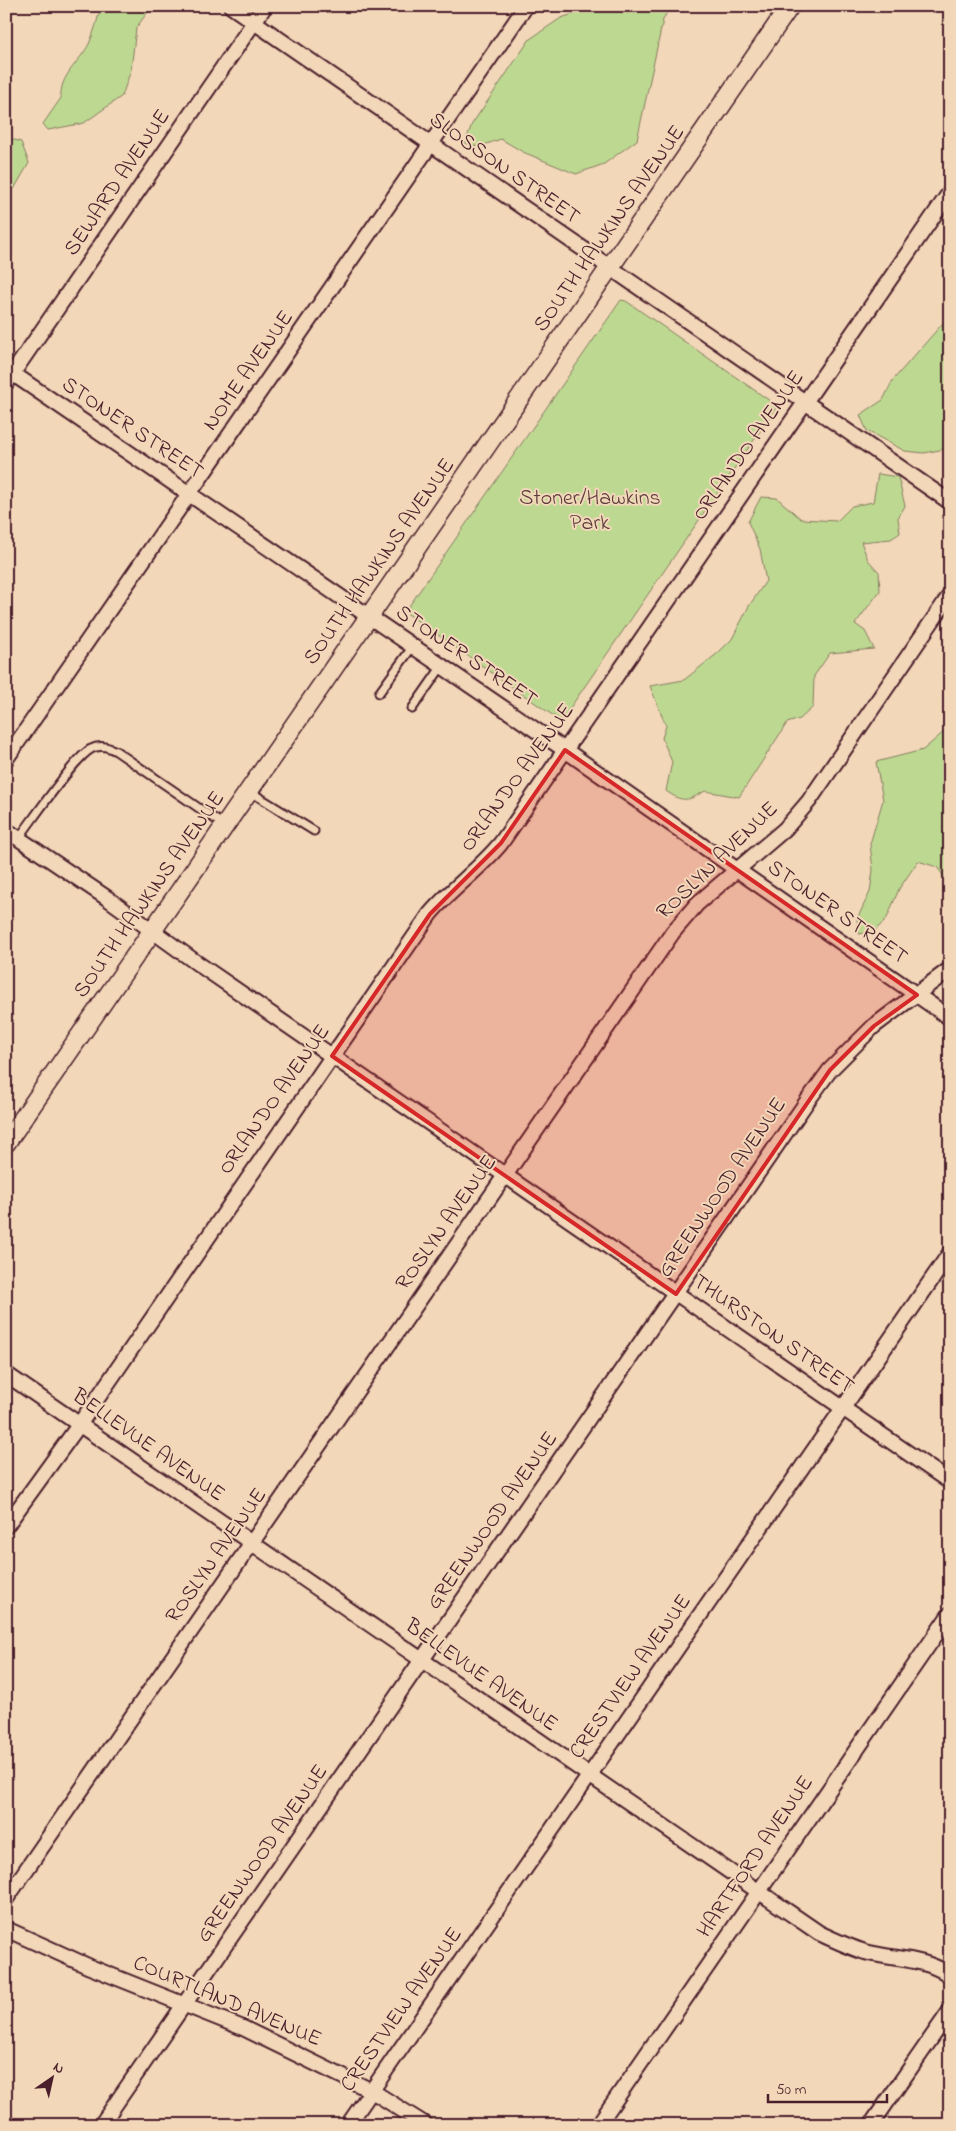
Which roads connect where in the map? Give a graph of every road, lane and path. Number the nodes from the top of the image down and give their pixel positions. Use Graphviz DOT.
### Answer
graph roads {
  1 [pos="231,6"];
  2 [pos="265,6"];
  3 [pos="526,6"];
  4 [pos="790,6"];
  5 [pos="254,22"];
  6 [pos="431,144"];
  7 [pos="950,192"];
  8 [pos="610,268"];
  9 [pos="8,375"];
  10 [pos="804,402"];
  11 [pos="190,494"];
  12 [pos="950,502"];
  13 [pos="950,596"];
  14 [pos="370,617"];
  15 [pos="413,646"];
  16 [pos="442,666"];
  17 [pos="380,693"];
  18 [pos="412,709"];
  19 [pos="565,750"];
  20 [pos="6,759"];
  21 [pos="249,791"];
  22 [pos="225,826"];
  23 [pos="6,830"];
  24 [pos="314,831"];
  25 [pos="18,839"];
  26 [pos="738,870"];
  27 [pos="153,930"];
  28 [pos="950,969"];
  29 [pos="917,995"];
  30 [pos="950,1018"];
  31 [pos="332,1056"];
  32 [pos="6,1143"];
  33 [pos="505,1176"];
  34 [pos="950,1253"];
  35 [pos="676,1294"];
  36 [pos="6,1374"];
  37 [pos="842,1409"];
  38 [pos="79,1425"];
  39 [pos="950,1482"];
  40 [pos="6,1526"];
  41 [pos="252,1544"];
  42 [pos="950,1614"];
  43 [pos="422,1662"];
  44 [pos="589,1775"];
  45 [pos="758,1892"];
  46 [pos="6,1899"];
  47 [pos="6,1929"];
  48 [pos="950,1975"];
  49 [pos="185,2004"];
  50 [pos="950,2011"];
  51 [pos="372,2091"];
  52 [pos="101,2125"];
  53 [pos="348,2125"];
  54 [pos="426,2125"];
  55 [pos="598,2125"];
  56 [pos="871,2125"];
  1 -- 5 [label="street, SLOSSON STREET"];
  2 -- 5 [label="street, SEWARD AVENUE"];
  3 -- 6 [label="street, NOME AVENUE"];
  4 -- 8 [label="street, SOUTH HAWKINS AVENUE"];
  5 -- 6 [label="street, SLOSSON STREET"];
  5 -- 9 [label="street, SEWARD AVENUE"];
  6 -- 8 [label="street, SLOSSON STREET"];
  6 -- 11 [label="street, NOME AVENUE"];
  7 -- 10 [label="street, ORLANDO AVENUE"];
  8 -- 10 [label="street, SLOSSON STREET"];
  8 -- 14 [label="street, SOUTH HAWKINS AVENUE"];
  9 -- 11 [label="street, STONER STREET"];
  10 -- 12 [label="street, SLOSSON STREET"];
  10 -- 19 [label="street, ORLANDO AVENUE"];
  11 -- 14 [label="street, STONER STREET"];
  11 -- 20 [label="street, NOME AVENUE"];
  13 -- 26 [label="street, ROSLYN AVENUE"];
  14 -- 15 [label="street, STONER STREET"];
  14 -- 21 [label="street, SOUTH HAWKINS AVENUE"];
  15 -- 16 [label="street, STONER STREET"];
  15 -- 17 [label="lane"];
  16 -- 18 [label="lane"];
  16 -- 19 [label="street, STONER STREET"];
  19 -- 26 [label="street, STONER STREET"];
  19 -- 31 [label="street, ORLANDO AVENUE"];
  21 -- 22 [label="street, SOUTH HAWKINS AVENUE"];
  21 -- 24 [label="lane"];
  22 -- 25 [label="lane"];
  22 -- 27 [label="street, SOUTH HAWKINS AVENUE"];
  23 -- 25 [label="street, THURSTON STREET"];
  25 -- 27 [label="street, THURSTON STREET"];
  26 -- 29 [label="street, STONER STREET"];
  26 -- 33 [label="street, ROSLYN AVENUE"];
  27 -- 31 [label="street, THURSTON STREET"];
  27 -- 32 [label="street, SOUTH HAWKINS AVENUE"];
  28 -- 29 [label="street, GREENWOOD AVENUE"];
  29 -- 30 [label="street, STONER STREET"];
  29 -- 35 [label="street, GREENWOOD AVENUE"];
  31 -- 33 [label="street, THURSTON STREET"];
  31 -- 38 [label="street, ORLANDO AVENUE"];
  33 -- 35 [label="street, THURSTON STREET"];
  33 -- 41 [label="street, ROSLYN AVENUE"];
  34 -- 37 [label="street, CRESTVIEW AVENUE"];
  35 -- 37 [label="street, THURSTON STREET"];
  35 -- 43 [label="street, GREENWOOD AVENUE"];
  36 -- 38 [label="street, BELLEVUE AVENUE"];
  37 -- 39 [label="street, THURSTON STREET"];
  37 -- 44 [label="street, CRESTVIEW AVENUE"];
  38 -- 40 [label="street, ORLANDO AVENUE"];
  38 -- 41 [label="street, BELLEVUE AVENUE"];
  41 -- 43 [label="street, BELLEVUE AVENUE"];
  41 -- 46 [label="street, ROSLYN AVENUE"];
  42 -- 45 [label="street, HARTFORD AVENUE"];
  43 -- 44 [label="street, BELLEVUE AVENUE"];
  43 -- 49 [label="street, GREENWOOD AVENUE"];
  44 -- 45 [label="street, BELLEVUE AVENUE"];
  44 -- 51 [label="street, CRESTVIEW AVENUE"];
  45 -- 48 [label="street, BELLEVUE AVENUE"];
  45 -- 55 [label="street, HARTFORD AVENUE"];
  47 -- 49 [label="street, COURTLAND AVENUE"];
  49 -- 51 [label="street, COURTLAND AVENUE"];
  49 -- 52 [label="street, GREENWOOD AVENUE"];
  50 -- 56 [label="street"];
  51 -- 53 [label="street, CRESTVIEW AVENUE"];
  51 -- 54 [label="street, COURTLAND AVENUE"];
}
